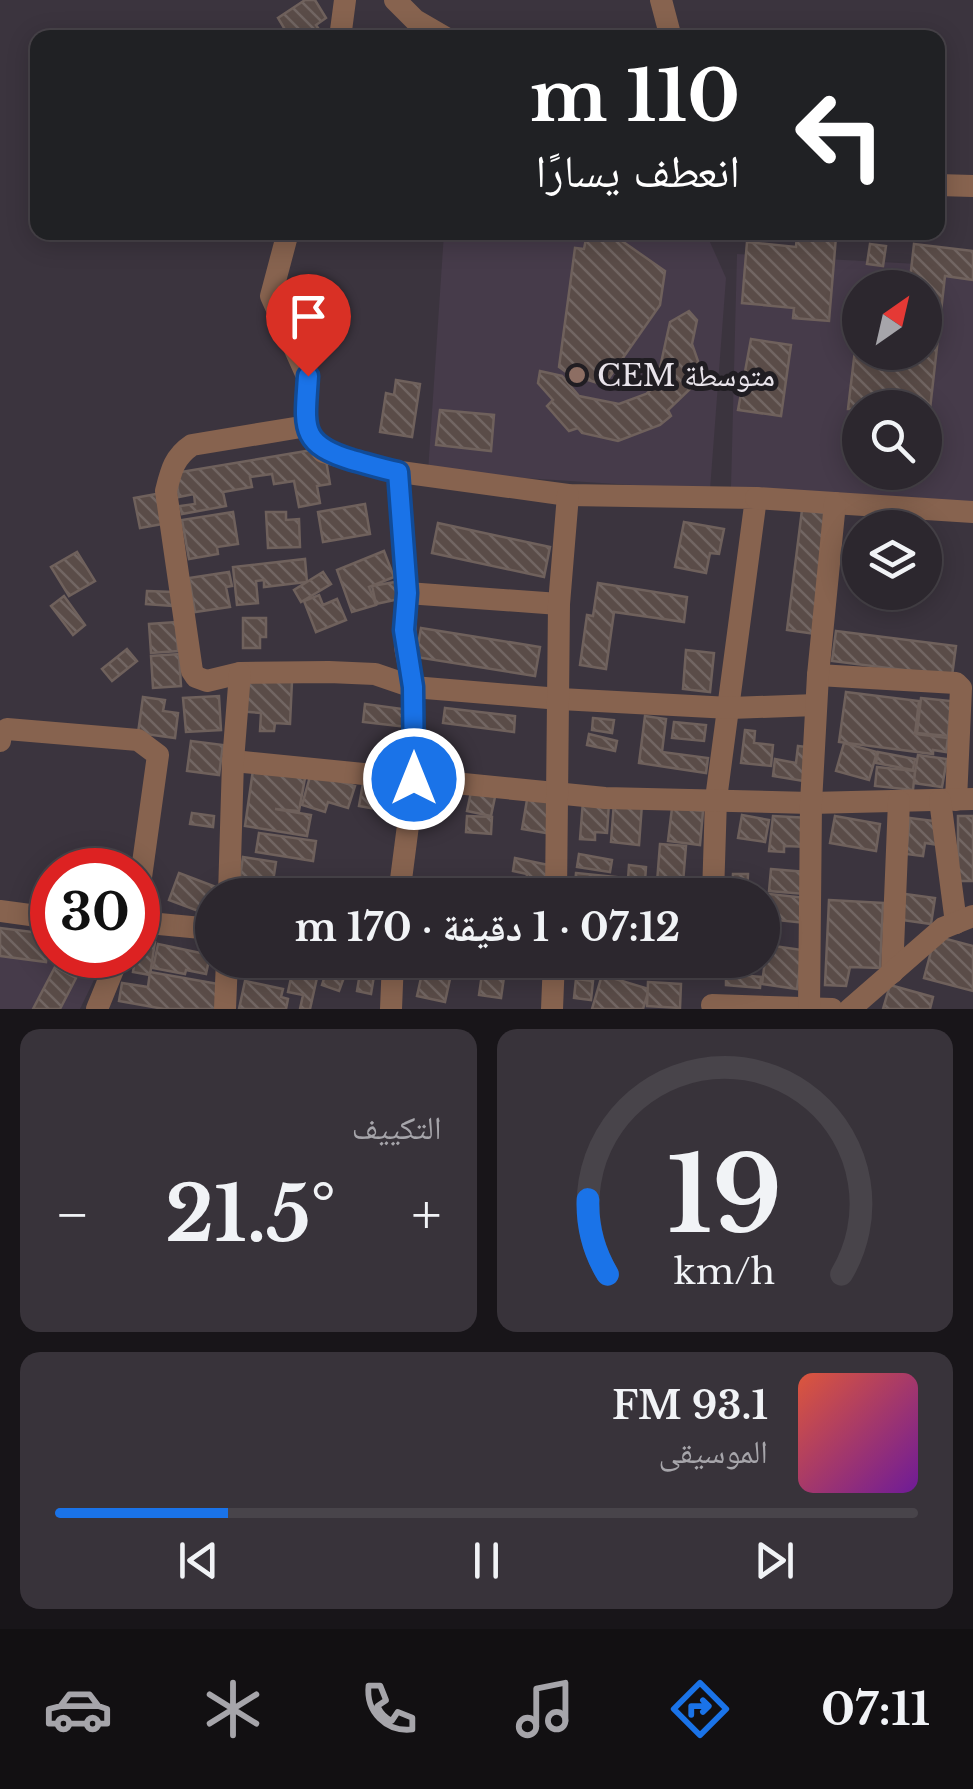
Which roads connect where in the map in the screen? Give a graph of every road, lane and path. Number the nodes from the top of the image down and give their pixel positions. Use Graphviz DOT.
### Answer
graph roads {
  1 [pos="346,0"];
  2 [pos="394,0"];
  3 [pos="661,0"];
  4 [pos="341,30"];
  5 [pos="432,30"];
  6 [pos="668,30"];
  7 [pos="945,185"];
  8 [pos="973,186"];
  9 [pos="286,240"];
  10 [pos="307,426"];
  11 [pos="398,472"];
  12 [pos="568,495"];
  13 [pos="756,498"];
  14 [pos="836,503"];
  15 [pos="973,512"];
  16 [pos="407,593"];
  17 [pos="559,604"];
  18 [pos="240,674"];
  19 [pos="818,675"];
  20 [pos="413,687"];
  21 [pos="560,698"];
  22 [pos="816,706"];
  23 [pos="730,708"];
  24 [pos="0,741"];
  25 [pos="233,761"];
  26 [pos="414,779"];
  27 [pos="558,793"];
  28 [pos="716,799"];
  29 [pos="956,800"];
  30 [pos="899,801"];
  31 [pos="811,803"];
  32 [pos="145,848"];
  33 [pos="230,878"];
  34 [pos="401,878"];
  35 [pos="556,878"];
  36 [pos="714,878"];
  37 [pos="0,911"];
  38 [pos="30,915"];
  39 [pos="965,920"];
  40 [pos="160,924"];
  41 [pos="195,927"];
  42 [pos="892,973"];
  43 [pos="110,978"];
  44 [pos="226,978"];
  45 [pos="392,978"];
  46 [pos="553,978"];
  47 [pos="711,978"];
  48 [pos="712,1007"];
  49 [pos="809,1008"];
  50 [pos="97,1009"];
  51 [pos="225,1009"];
  52 [pos="391,1009"];
  53 [pos="552,1009"];
  54 [pos="832,1009"];
  55 [pos="850,1009"];
  1 -- 4 [label="street"];
  2 -- 5 [label="street"];
  3 -- 6 [label="street"];
  7 -- 8 [label="street"];
  9 -- 10 [label="street"];
  10 -- 11 [label="street"];
  10 -- 18 [label="street"];
  11 -- 12 [label="street"];
  11 -- 16 [label="street"];
  12 -- 13 [label="street"];
  12 -- 17 [label="street"];
  13 -- 14 [label="street"];
  13 -- 23 [label="street"];
  14 -- 15 [label="street"];
  14 -- 19 [label="street"];
  16 -- 17 [label="street"];
  16 -- 20 [label="street"];
  17 -- 21 [label="street"];
  18 -- 20 [label="street"];
  18 -- 25 [label="street"];
  19 -- 22 [label="street"];
  19 -- 29 [label="street"];
  20 -- 21 [label="street"];
  20 -- 26 [label="street"];
  21 -- 23 [label="street"];
  21 -- 27 [label="street"];
  22 -- 23 [label="street"];
  22 -- 31 [label="street"];
  23 -- 28 [label="street"];
  24 -- 32 [label="street"];
  25 -- 26 [label="street"];
  25 -- 33 [label="street"];
  26 -- 27 [label="street"];
  26 -- 34 [label="street"];
  27 -- 28 [label="street"];
  27 -- 35 [label="street"];
  28 -- 31 [label="street"];
  28 -- 36 [label="street"];
  29 -- 30 [label="street"];
  29 -- 39 [label="street"];
  30 -- 31 [label="street"];
  30 -- 42 [label="street"];
  31 -- 49 [label="street"];
  37 -- 38 [label="street"];
  39 -- 42 [label="street"];
  40 -- 41 [label="street"];
  42 -- 55 [label="street"];
  43 -- 50 [label="street"];
  44 -- 51 [label="street"];
  45 -- 52 [label="street"];
  46 -- 53 [label="street"];
  47 -- 48 [label="street"];
  48 -- 49 [label="street"];
  49 -- 54 [label="street"];
}
